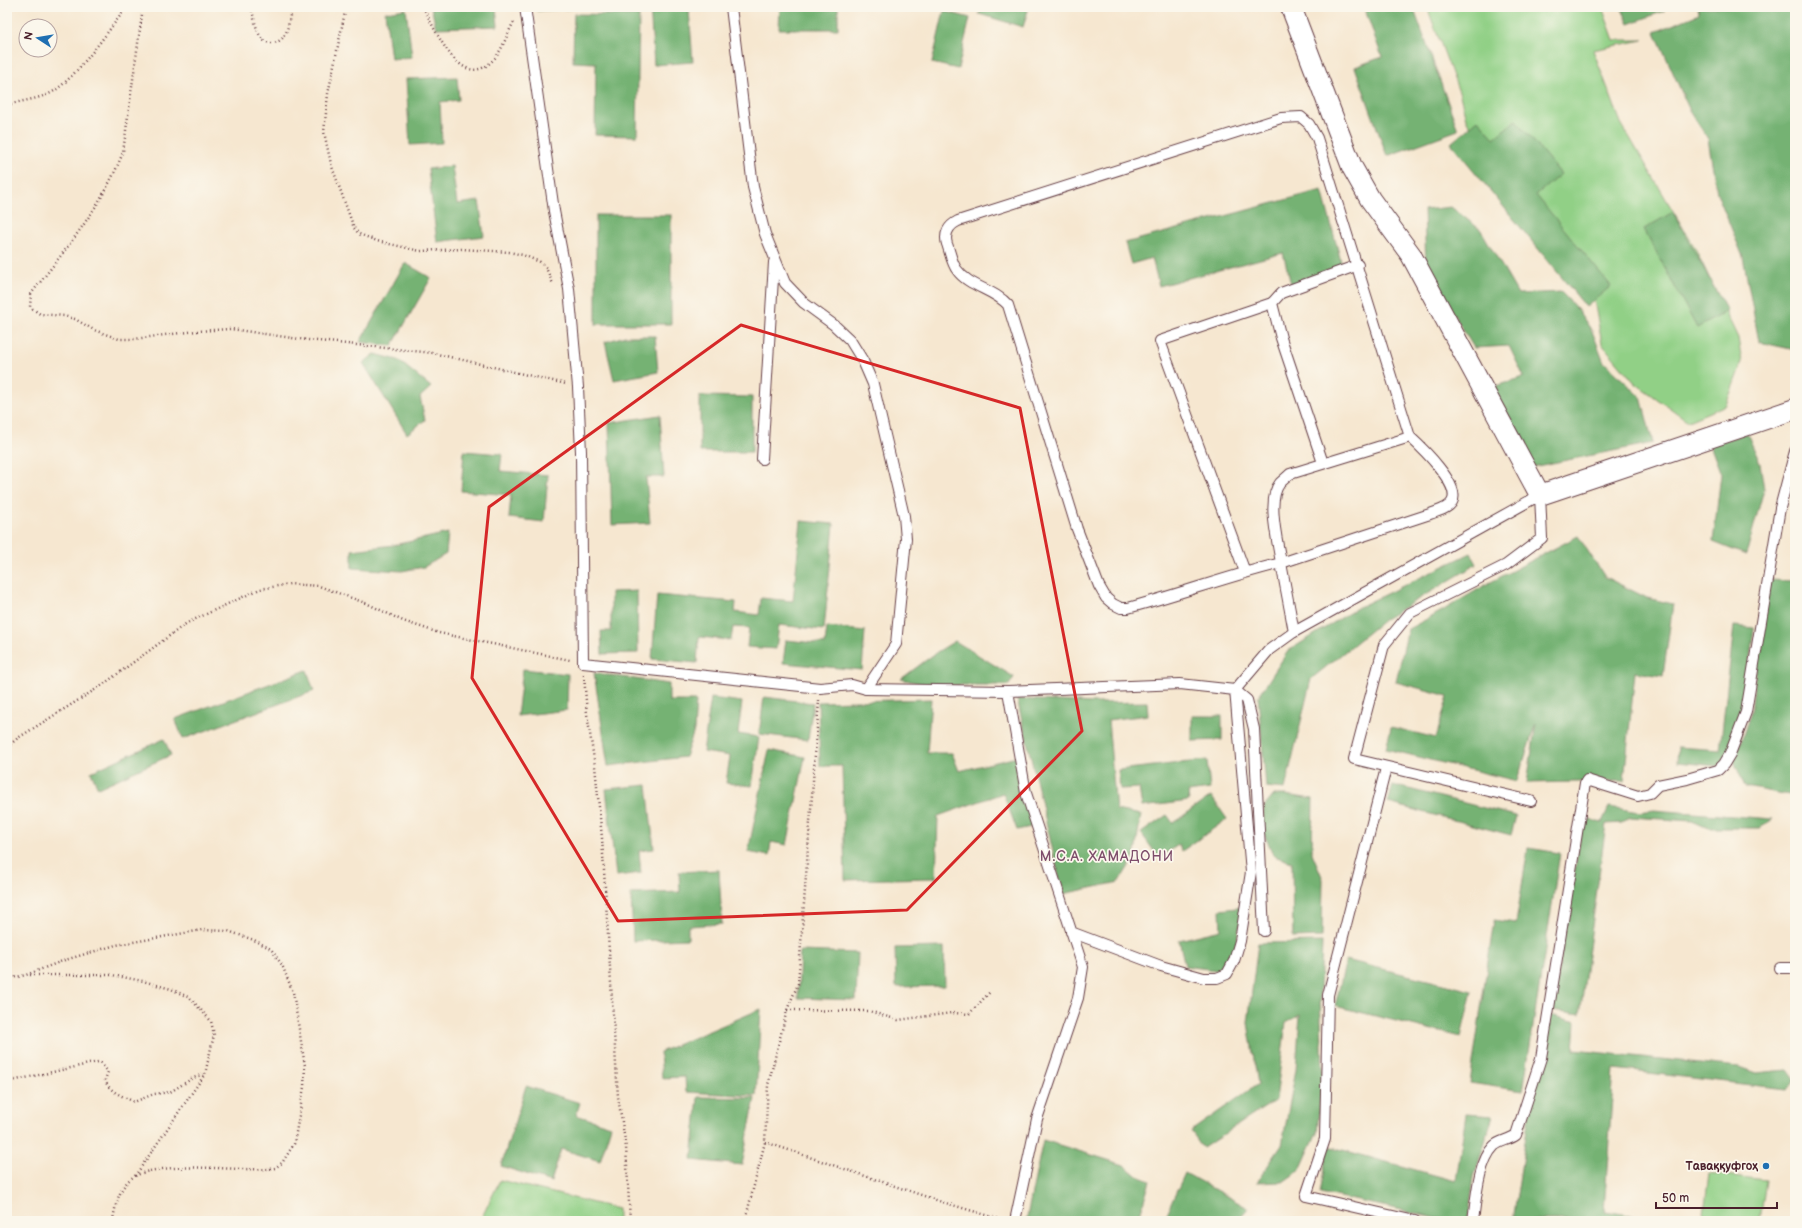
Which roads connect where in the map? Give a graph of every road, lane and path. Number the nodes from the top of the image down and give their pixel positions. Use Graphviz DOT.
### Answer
graph roads {
  1 [pos="127,7"];
  2 [pos="143,7"];
  3 [pos="251,7"];
  4 [pos="291,7"];
  5 [pos="346,7"];
  6 [pos="423,7"];
  7 [pos="525,7"];
  8 [pos="731,7"];
  9 [pos="1291,7"];
  10 [pos="516,20"];
  11 [pos="7,104"];
  12 [pos="774,260"];
  13 [pos="1358,265"];
  14 [pos="556,291"];
  15 [pos="1272,303"];
  16 [pos="578,387"];
  17 [pos="1795,409"];
  18 [pos="1410,437"];
  19 [pos="1795,451"];
  20 [pos="762,459"];
  21 [pos="1323,463"];
  22 [pos="1540,495"];
  23 [pos="1281,563"];
  24 [pos="1245,572"];
  25 [pos="1294,632"];
  26 [pos="583,662"];
  27 [pos="820,688"];
  28 [pos="866,689"];
  29 [pos="1008,690"];
  30 [pos="1235,690"];
  31 [pos="7,747"];
  32 [pos="1386,768"];
  33 [pos="1531,801"];
  34 [pos="1264,931"];
  35 [pos="1070,932"];
  36 [pos="1780,968"];
  37 [pos="1795,968"];
  38 [pos="26,975"];
  39 [pos="7,979"];
  40 [pos="990,992"];
  41 [pos="788,1010"];
  42 [pos="205,1074"];
  43 [pos="7,1082"];
  44 [pos="765,1142"];
  45 [pos="135,1176"];
  46 [pos="113,1221"];
  47 [pos="630,1221"];
  48 [pos="745,1221"];
  49 [pos="1007,1221"];
  50 [pos="1015,1221"];
  51 [pos="1416,1221"];
  52 [pos="1474,1221"];
  1 -- 11 [label="path"];
  2 -- 16 [label="path"];
  3 -- 4 [label="path"];
  5 -- 14 [label="path"];
  6 -- 10 [label="path"];
  7 -- 16 [label="lane"];
  8 -- 12 [label="lane"];
  9 -- 22 [label="street"];
  12 -- 20 [label="lane"];
  12 -- 28 [label="lane"];
  13 -- 15 [label="lane"];
  13 -- 18 [label="lane"];
  13 -- 24 [label="lane"];
  15 -- 21 [label="lane"];
  15 -- 24 [label="lane"];
  16 -- 26 [label="lane"];
  17 -- 22 [label="street"];
  18 -- 21 [label="lane"];
  18 -- 23 [label="lane"];
  19 -- 52 [label="lane"];
  21 -- 23 [label="lane"];
  22 -- 25 [label="lane"];
  22 -- 32 [label="lane"];
  23 -- 24 [label="lane"];
  23 -- 25 [label="lane"];
  25 -- 30 [label="lane"];
  26 -- 27 [label="lane"];
  26 -- 31 [label="path"];
  26 -- 47 [label="path"];
  27 -- 28 [label="lane"];
  27 -- 41 [label="path"];
  28 -- 29 [label="lane"];
  29 -- 30 [label="lane"];
  29 -- 35 [label="lane"];
  30 -- 34 [label="lane"];
  30 -- 35 [label="lane"];
  32 -- 33 [label="lane"];
  32 -- 51 [label="lane"];
  35 -- 50 [label="lane"];
  36 -- 37 [label="lane"];
  38 -- 39 [label="path"];
  38 -- 42 [label="path"];
  38 -- 45 [label="path"];
  40 -- 41 [label="path"];
  41 -- 44 [label="path"];
  42 -- 43 [label="path"];
  42 -- 45 [label="path"];
  44 -- 48 [label="path"];
  44 -- 49 [label="path"];
  45 -- 46 [label="path"];
}
